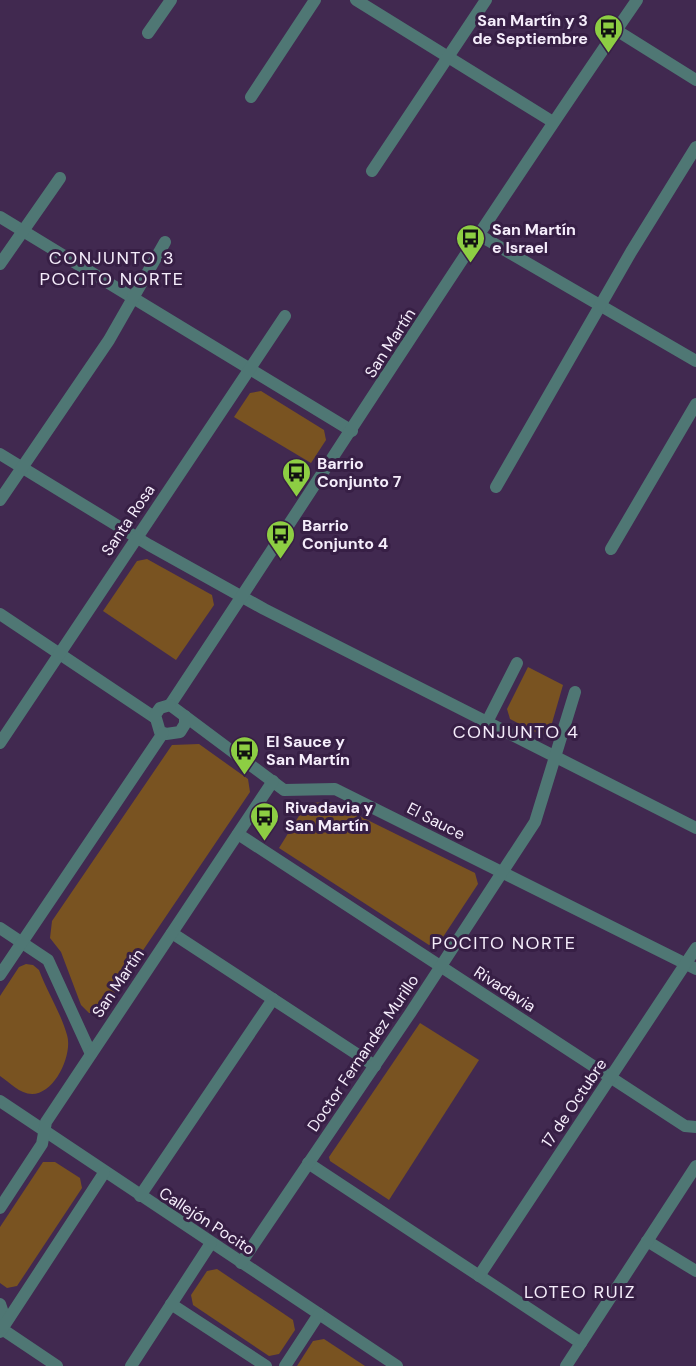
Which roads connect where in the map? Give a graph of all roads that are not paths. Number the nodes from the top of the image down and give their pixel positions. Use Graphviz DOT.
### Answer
graph roads {
  1 [pos="171,0"];
  2 [pos="315,0"];
  3 [pos="356,0"];
  4 [pos="486,0"];
  5 [pos="637,0"];
  6 [pos="616,30"];
  7 [pos="148,33"];
  8 [pos="448,57"];
  9 [pos="696,80"];
  10 [pos="251,97"];
  11 [pos="553,122"];
  12 [pos="696,147"];
  13 [pos="372,171"];
  14 [pos="60,178"];
  15 [pos="0,217"];
  16 [pos="23,231"];
  17 [pos="479,236"];
  18 [pos="165,242"];
  19 [pos="0,264"];
  20 [pos="133,298"];
  21 [pos="600,306"];
  22 [pos="285,316"];
  23 [pos="696,361"];
  24 [pos="250,368"];
  25 [pos="696,404"];
  26 [pos="352,431"];
  27 [pos="0,454"];
  28 [pos="22,468"];
  29 [pos="496,487"];
  30 [pos="0,500"];
  31 [pos="136,537"];
  32 [pos="611,549"];
  33 [pos="242,597"];
  34 [pos="0,614"];
  35 [pos="59,653"];
  36 [pos="517,663"];
  37 [pos="575,692"];
  38 [pos="170,705"];
  39 [pos="185,716"];
  40 [pos="154,717"];
  41 [pos="487,722"];
  42 [pos="162,733"];
  43 [pos="0,743"];
  44 [pos="555,757"];
  45 [pos="273,781"];
  46 [pos="696,828"];
  47 [pos="238,834"];
  48 [pos="502,872"];
  49 [pos="0,928"];
  50 [pos="172,933"];
  51 [pos="21,943"];
  52 [pos="696,948"];
  53 [pos="441,966"];
  54 [pos="691,967"];
  55 [pos="0,975"];
  56 [pos="273,999"];
  57 [pos="91,1054"];
  58 [pos="375,1065"];
  59 [pos="611,1077"];
  60 [pos="0,1101"];
  61 [pos="696,1127"];
  62 [pos="44,1132"];
  63 [pos="308,1163"];
  64 [pos="696,1166"];
  65 [pos="104,1173"];
  66 [pos="140,1196"];
  67 [pos="0,1208"];
  68 [pos="647,1241"];
  69 [pos="211,1243"];
  70 [pos="241,1263"];
  71 [pos="696,1271"];
  72 [pos="479,1276"];
  73 [pos="0,1304"];
  74 [pos="171,1304"];
  75 [pos="319,1314"];
  76 [pos="3,1328"];
  77 [pos="580,1343"];
  78 [pos="57,1366"];
  79 [pos="131,1366"];
  80 [pos="266,1366"];
  81 [pos="285,1366"];
  82 [pos="397,1366"];
  83 [pos="566,1366"];
  1 -- 7 [label="street"];
  2 -- 10 [label="street"];
  3 -- 8 [label="street"];
  4 -- 8 [label="street"];
  5 -- 6 [label="street, San Martín"];
  6 -- 9 [label="street"];
  6 -- 11 [label="street, San Martín"];
  8 -- 11 [label="street"];
  8 -- 13 [label="street"];
  11 -- 17 [label="street, San Martín"];
  12 -- 21 [label="street"];
  14 -- 16 [label="street"];
  15 -- 16 [label="street"];
  16 -- 19 [label="street"];
  16 -- 20 [label="street"];
  17 -- 21 [label="street"];
  17 -- 26 [label="street, San Martín"];
  18 -- 20 [label="street"];
  20 -- 24 [label="street"];
  20 -- 28 [label="street"];
  21 -- 23 [label="street"];
  21 -- 29 [label="street"];
  22 -- 24 [label="street, Santa Rosa"];
  24 -- 26 [label="street"];
  24 -- 31 [label="street, Santa Rosa"];
  25 -- 32 [label="street"];
  26 -- 33 [label="street, San Martín"];
  27 -- 28 [label="street"];
  28 -- 30 [label="street"];
  28 -- 31 [label="street"];
  31 -- 33 [label="street"];
  31 -- 35 [label="street, Santa Rosa"];
  33 -- 38 [label="street, San Martín"];
  33 -- 41 [label="street"];
  34 -- 35 [label="street"];
  35 -- 40 [label="street"];
  35 -- 43 [label="street, Santa Rosa"];
  36 -- 41 [label="street"];
  37 -- 44 [label="street, Doctor Fernandez Murillo"];
  38 -- 39 [label="street, El Sauce"];
  38 -- 40 [label="street"];
  39 -- 42 [label="street"];
  39 -- 45 [label="street, El Sauce"];
  40 -- 42 [label="street"];
  41 -- 44 [label="street"];
  42 -- 51 [label="street"];
  44 -- 46 [label="street"];
  44 -- 48 [label="street, Doctor Fernandez Murillo"];
  45 -- 47 [label="street, San Martín"];
  45 -- 48 [label="street, El Sauce"];
  47 -- 50 [label="street, San Martín"];
  47 -- 53 [label="street, Rivadavia"];
  48 -- 53 [label="street, Doctor Fernandez Murillo"];
  48 -- 54 [label="street, El Sauce"];
  49 -- 51 [label="street"];
  50 -- 56 [label="street"];
  50 -- 57 [label="street, San Martín"];
  51 -- 55 [label="street"];
  51 -- 57 [label="street"];
  52 -- 54 [label="street, 17 de Octubre"];
  53 -- 58 [label="street, Doctor Fernandez Murillo"];
  53 -- 59 [label="street, Rivadavia"];
  54 -- 59 [label="street, 17 de Octubre"];
  56 -- 58 [label="street"];
  56 -- 66 [label="street"];
  57 -- 62 [label="street, San Martín"];
  58 -- 63 [label="street, Doctor Fernandez Murillo"];
  59 -- 61 [label="street, Rivadavia"];
  59 -- 72 [label="street, 17 de Octubre"];
  60 -- 62 [label="street, Callejón Pocito"];
  62 -- 65 [label="street, Callejón Pocito"];
  62 -- 67 [label="street, San Martín"];
  63 -- 70 [label="street, Doctor Fernandez Murillo"];
  63 -- 72 [label="street"];
  64 -- 68 [label="street"];
  65 -- 66 [label="street, Callejón Pocito"];
  65 -- 76 [label="street"];
  66 -- 69 [label="street, Callejón Pocito"];
  68 -- 71 [label="street"];
  68 -- 77 [label="street"];
  69 -- 70 [label="street, Callejón Pocito"];
  69 -- 74 [label="street"];
  70 -- 75 [label="street, Callejón Pocito"];
  72 -- 77 [label="street"];
  73 -- 76 [label="street"];
  74 -- 79 [label="street"];
  74 -- 80 [label="street"];
  75 -- 81 [label="street"];
  75 -- 82 [label="street, Callejón Pocito"];
  76 -- 78 [label="street"];
  77 -- 83 [label="street"];
}
